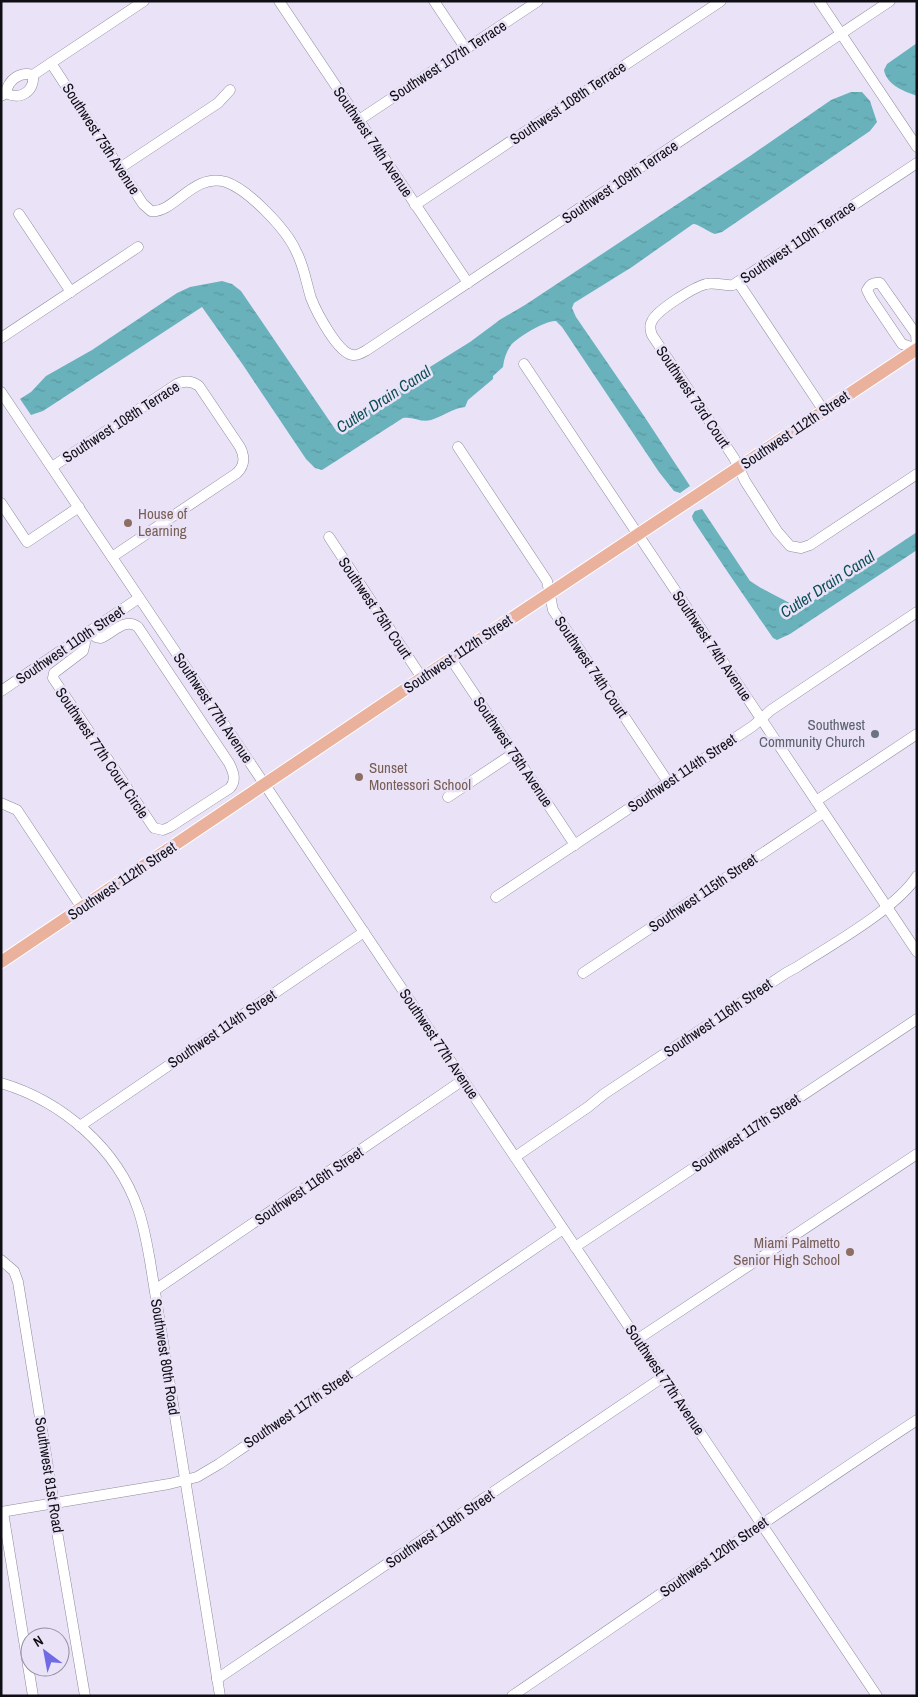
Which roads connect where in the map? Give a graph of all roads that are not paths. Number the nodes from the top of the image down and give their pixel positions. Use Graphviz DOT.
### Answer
graph roads {
  1 [pos="144,1"];
  2 [pos="279,1"];
  3 [pos="434,1"];
  4 [pos="538,1"];
  5 [pos="721,1"];
  6 [pos="819,1"];
  7 [pos="890,1"];
  8 [pos="841,34"];
  9 [pos="466,49"];
  10 [pos="51,63"];
  11 [pos="33,75"];
  12 [pos="230,90"];
  13 [pos="4,95"];
  14 [pos="359,120"];
  15 [pos="917,147"];
  16 [pos="917,163"];
  17 [pos="120,168"];
  18 [pos="415,205"];
  19 [pos="19,214"];
  20 [pos="138,248"];
  21 [pos="738,282"];
  22 [pos="468,283"];
  23 [pos="71,292"];
  24 [pos="651,322"];
  25 [pos="1,338"];
  26 [pos="917,349"];
  27 [pos="348,354"];
  28 [pos="524,364"];
  29 [pos="1,392"];
  30 [pos="824,411"];
  31 [pos="458,447"];
  32 [pos="52,467"];
  33 [pos="739,467"];
  34 [pos="917,474"];
  35 [pos="1,503"];
  36 [pos="79,507"];
  37 [pos="638,534"];
  38 [pos="329,538"];
  39 [pos="112,557"];
  40 [pos="549,594"];
  41 [pos="139,598"];
  42 [pos="917,612"];
  43 [pos="86,634"];
  44 [pos="61,651"];
  45 [pos="451,659"];
  46 [pos="66,664"];
  47 [pos="422,678"];
  48 [pos="1,691"];
  49 [pos="761,719"];
  50 [pos="917,734"];
  51 [pos="514,753"];
  52 [pos="668,782"];
  53 [pos="264,784"];
  54 [pos="448,797"];
  55 [pos="816,801"];
  56 [pos="1,803"];
  57 [pos="824,813"];
  58 [pos="575,845"];
  59 [pos="917,876"];
  60 [pos="496,897"];
  61 [pos="886,906"];
  62 [pos="82,908"];
  63 [pos="364,932"];
  64 [pos="917,952"];
  65 [pos="2,962"];
  66 [pos="583,973"];
  67 [pos="917,1019"];
  68 [pos="463,1080"];
  69 [pos="1,1083"];
  70 [pos="80,1126"];
  71 [pos="917,1154"];
  72 [pos="515,1157"];
  73 [pos="563,1229"];
  74 [pos="576,1247"];
  75 [pos="1,1260"];
  76 [pos="154,1290"];
  77 [pos="638,1339"];
  78 [pos="663,1377"];
  79 [pos="917,1420"];
  80 [pos="186,1480"];
  81 [pos="53,1504"];
  82 [pos="2,1512"];
  83 [pos="762,1523"];
  84 [pos="217,1679"];
  85 [pos="32,1696"];
  86 [pos="85,1696"];
  87 [pos="220,1696"];
  88 [pos="512,1696"];
  89 [pos="877,1696"];
  1 -- 10 [label="street"];
  2 -- 14 [label="street, Southwest 74th Avenue"];
  3 -- 9 [label="street"];
  4 -- 9 [label="street, Southwest 107th Terrace"];
  5 -- 18 [label="street, Southwest 108th Terrace"];
  6 -- 8 [label="street"];
  7 -- 8 [label="street, Southwest 109th Terrace"];
  8 -- 15 [label="street"];
  8 -- 22 [label="street, Southwest 109th Terrace"];
  9 -- 14 [label="street, Southwest 107th Terrace"];
  10 -- 11 [label="street"];
  10 -- 17 [label="street, Southwest 75th Avenue"];
  11 -- 13 [label="street"];
  11 -- 13 [label="street"];
  12 -- 17 [label="street"];
  14 -- 18 [label="street, Southwest 74th Avenue"];
  16 -- 21 [label="street, Southwest 110th Terrace"];
  17 -- 27 [label="street, Southwest 75th Avenue"];
  18 -- 22 [label="street, Southwest 74th Avenue"];
  19 -- 23 [label="street"];
  20 -- 23 [label="street"];
  21 -- 24 [label="street, Southwest 110th Terrace"];
  21 -- 30 [label="street"];
  22 -- 27 [label="street, Southwest 109th Terrace"];
  23 -- 25 [label="street"];
  24 -- 33 [label="street, Southwest 73rd Court"];
  26 -- 26 [label="street"];
  26 -- 30 [label="main road, Southwest 112th Street"];
  28 -- 37 [label="street, Southwest 74th Avenue"];
  29 -- 32 [label="street, Southwest 77th Avenue"];
  30 -- 33 [label="main road, Southwest 112th Street"];
  31 -- 40 [label="street, Southwest 74th Court"];
  32 -- 36 [label="street, Southwest 77th Avenue"];
  32 -- 39 [label="street, Southwest 108th Terrace"];
  33 -- 34 [label="street, Southwest 73rd Court"];
  33 -- 37 [label="main road, Southwest 112th Street"];
  35 -- 36 [label="street"];
  36 -- 39 [label="street, Southwest 77th Avenue"];
  37 -- 40 [label="main road, Southwest 112th Street"];
  37 -- 49 [label="street, Southwest 74th Avenue"];
  38 -- 47 [label="street, Southwest 75th Court"];
  39 -- 41 [label="street, Southwest 77th Avenue"];
  40 -- 45 [label="main road, Southwest 112th Street"];
  40 -- 52 [label="street, Southwest 74th Court"];
  41 -- 43 [label="street, Southwest 110th Street"];
  41 -- 53 [label="street, Southwest 77th Avenue"];
  42 -- 49 [label="street, Southwest 114th Street"];
  43 -- 44 [label="street, Southwest 110th Street"];
  43 -- 46 [label="street"];
  43 -- 46 [label="street, Southwest 77th Court Circle"];
  44 -- 46 [label="street, Southwest 77th Court Circle"];
  44 -- 48 [label="street, Southwest 110th Street"];
  45 -- 47 [label="main road, Southwest 112th Street"];
  45 -- 51 [label="street, Southwest 75th Avenue"];
  47 -- 53 [label="main road, Southwest 112th Street"];
  49 -- 52 [label="street, Southwest 114th Street"];
  49 -- 55 [label="street, Southwest 74th Avenue"];
  50 -- 55 [label="street"];
  51 -- 54 [label="street"];
  51 -- 58 [label="street, Southwest 75th Avenue"];
  52 -- 58 [label="street, Southwest 114th Street"];
  53 -- 62 [label="main road, Southwest 112th Street"];
  53 -- 63 [label="street, Southwest 77th Avenue"];
  55 -- 57 [label="street, Southwest 74th Avenue"];
  56 -- 62 [label="street"];
  57 -- 61 [label="street, Southwest 74th Avenue"];
  57 -- 66 [label="street, Southwest 115th Street"];
  58 -- 60 [label="street, Southwest 114th Street"];
  59 -- 61 [label="street, Southwest 116th Street"];
  61 -- 64 [label="street, Southwest 74th Avenue"];
  61 -- 72 [label="street, Southwest 116th Street"];
  62 -- 65 [label="main road, Southwest 112th Street"];
  63 -- 68 [label="street, Southwest 77th Avenue"];
  63 -- 70 [label="street, Southwest 114th Street"];
  67 -- 74 [label="street, Southwest 117th Street"];
  68 -- 72 [label="street, Southwest 77th Avenue"];
  68 -- 76 [label="street, Southwest 116th Street"];
  69 -- 70 [label="street, Southwest 80th Road"];
  70 -- 76 [label="street, Southwest 80th Road"];
  71 -- 77 [label="street"];
  72 -- 73 [label="street, Southwest 77th Avenue"];
  73 -- 74 [label="street, Southwest 77th Avenue"];
  73 -- 80 [label="street, Southwest 117th Street"];
  74 -- 77 [label="street, Southwest 77th Avenue"];
  75 -- 81 [label="street, Southwest 81st Road"];
  76 -- 80 [label="street, Southwest 80th Road"];
  77 -- 78 [label="street, Southwest 77th Avenue"];
  78 -- 83 [label="street, Southwest 77th Avenue"];
  78 -- 84 [label="street, Southwest 118th Street"];
  79 -- 83 [label="street, Southwest 120th Street"];
  80 -- 81 [label="street, Southwest 117th Street"];
  80 -- 84 [label="street, Southwest 80th Road"];
  81 -- 82 [label="street, Southwest 117th Street"];
  81 -- 86 [label="street, Southwest 81st Road"];
  82 -- 85 [label="street"];
  83 -- 88 [label="street, Southwest 120th Street"];
  83 -- 89 [label="street, Southwest 77th Avenue"];
  84 -- 87 [label="street, Southwest 80th Road"];
}
